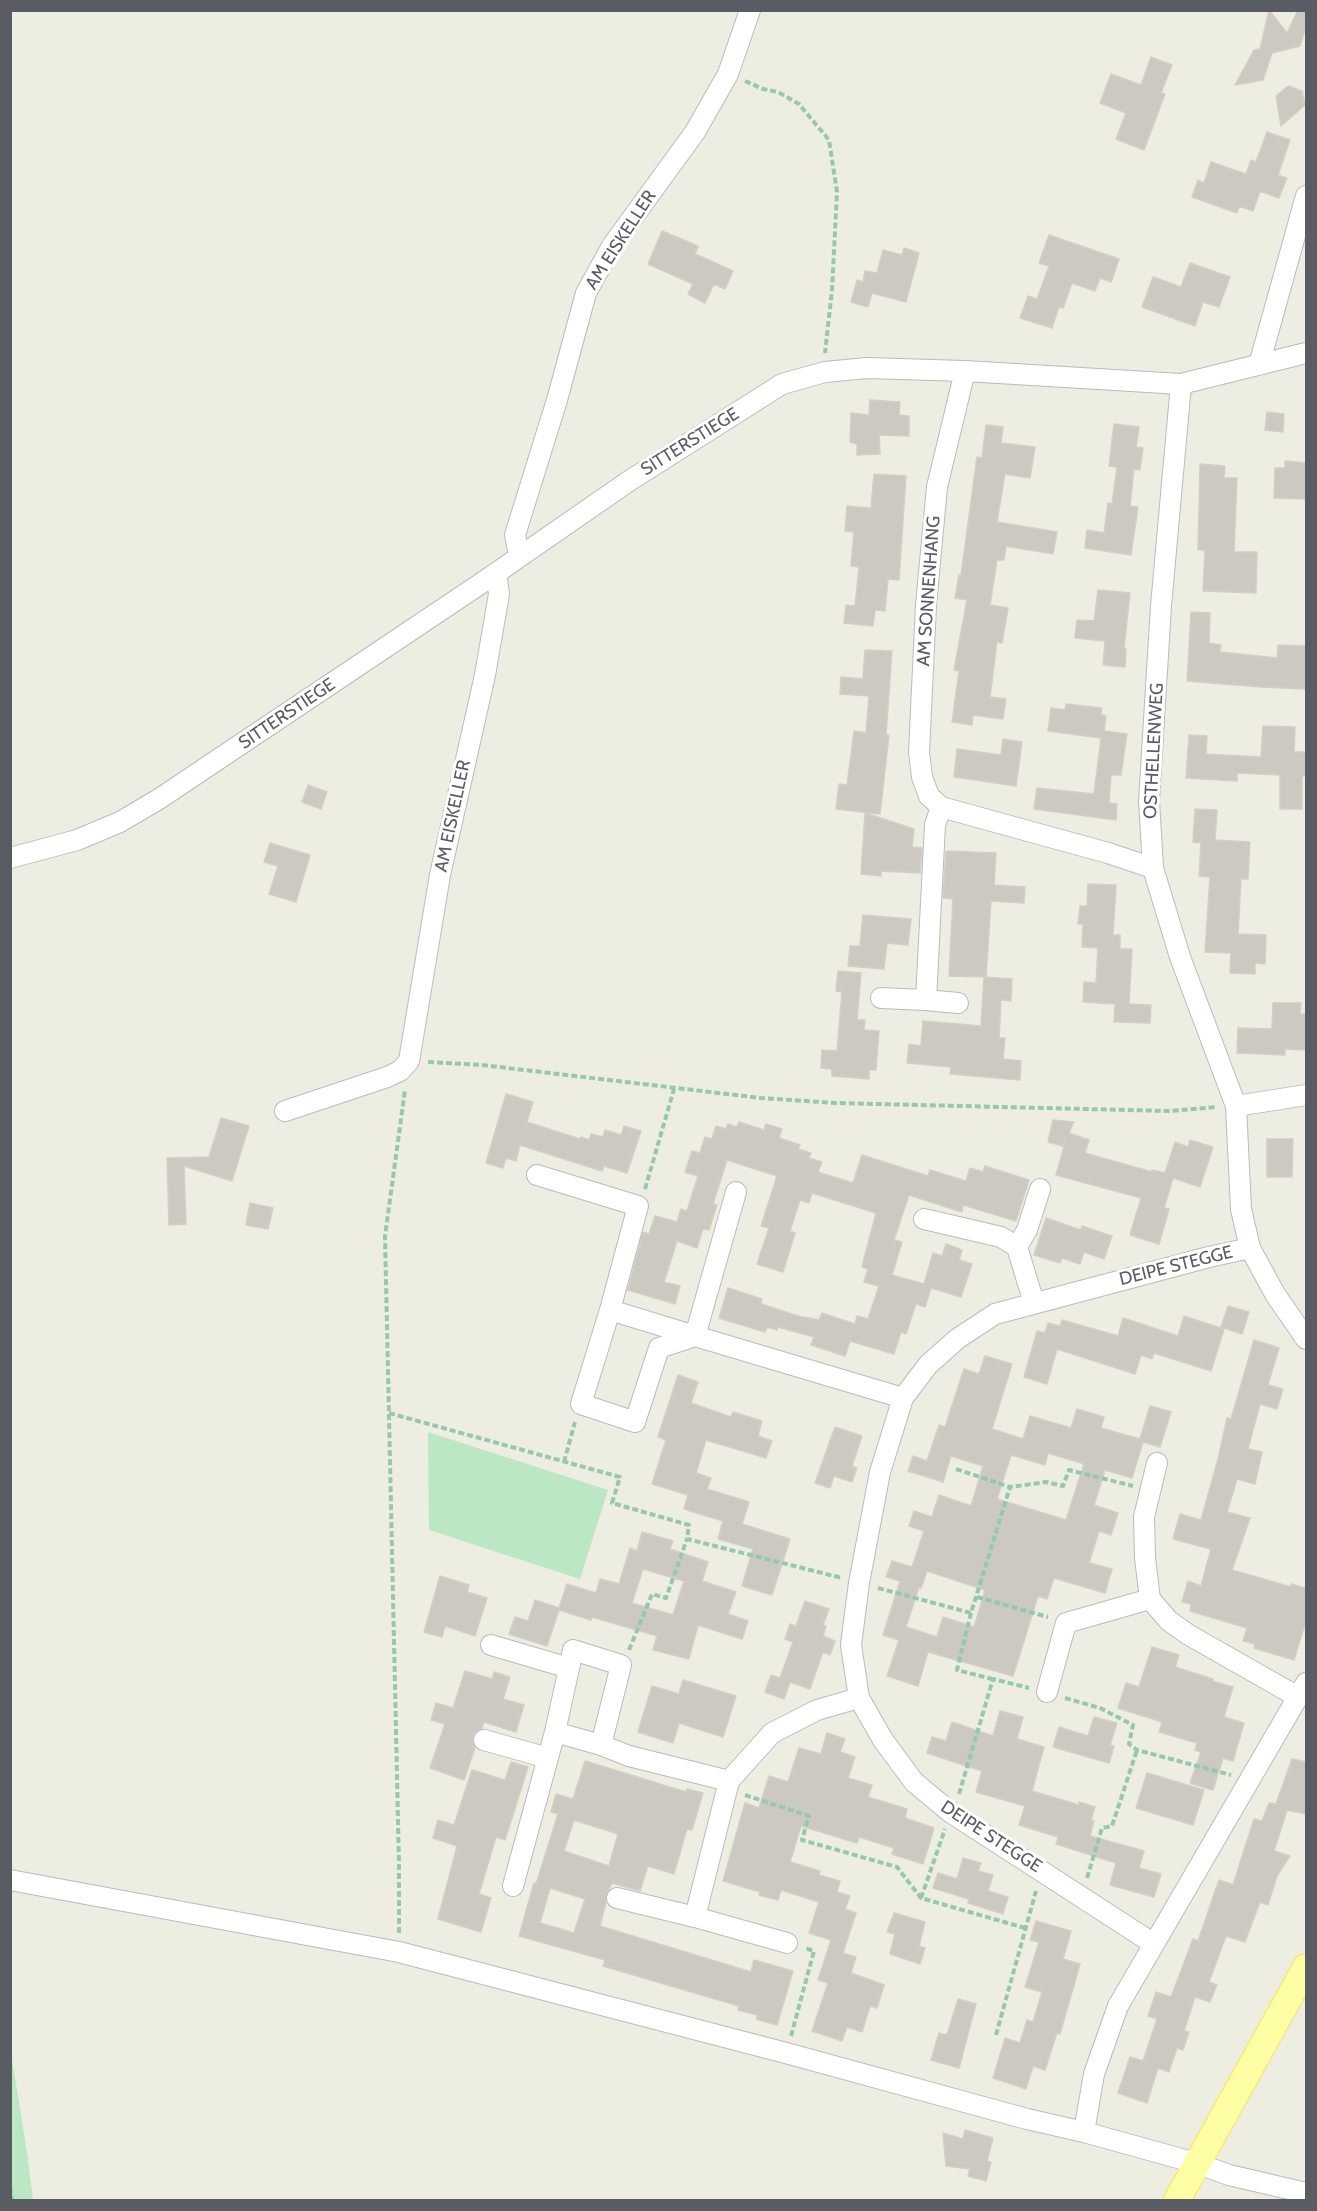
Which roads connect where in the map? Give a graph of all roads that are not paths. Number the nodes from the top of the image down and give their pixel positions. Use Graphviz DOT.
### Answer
graph roads {
  1 [pos="750,10"];
  2 [pos="1306,196"];
  3 [pos="1306,353"];
  4 [pos="1259,365"];
  5 [pos="965,371"];
  6 [pos="1181,384"];
  7 [pos="519,556"];
  8 [pos="496,573"];
  9 [pos="941,807"];
  10 [pos="10,858"];
  11 [pos="1153,868"];
  12 [pos="881,998"];
  13 [pos="927,1000"];
  14 [pos="958,1003"];
  15 [pos="1306,1095"];
  16 [pos="1236,1106"];
  17 [pos="285,1111"];
  18 [pos="537,1175"];
  19 [pos="1040,1189"];
  20 [pos="736,1192"];
  21 [pos="924,1219"];
  22 [pos="1017,1247"];
  23 [pos="1250,1248"];
  24 [pos="1034,1303"];
  25 [pos="610,1310"];
  26 [pos="695,1336"];
  27 [pos="1306,1339"];
  28 [pos="903,1398"];
  29 [pos="1157,1463"];
  30 [pos="1150,1599"];
  31 [pos="491,1645"];
  32 [pos="569,1668"];
  33 [pos="1302,1690"];
  34 [pos="1047,1692"];
  35 [pos="859,1698"];
  36 [pos="555,1732"];
  37 [pos="484,1740"];
  38 [pos="601,1745"];
  39 [pos="548,1758"];
  40 [pos="729,1781"];
  41 [pos="10,1880"];
  42 [pos="513,1886"];
  43 [pos="617,1898"];
  44 [pos="695,1917"];
  45 [pos="787,1943"];
  46 [pos="1154,1944"];
  47 [pos="1306,1967"];
  48 [pos="1084,2132"];
  49 [pos="1196,2163"];
  50 [pos="1306,2193"];
  51 [pos="1177,2200"];
  1 -- 7 [label="street, AM EISKELLER"];
  2 -- 4 [label="street"];
  3 -- 4 [label="street, SITTERSTIEGE"];
  4 -- 6 [label="street, SITTERSTIEGE"];
  5 -- 6 [label="street, SITTERSTIEGE"];
  5 -- 7 [label="street, SITTERSTIEGE"];
  5 -- 9 [label="street, AM SONNENHANG"];
  6 -- 11 [label="street, OSTHELLENWEG"];
  7 -- 8 [label="street, SITTERSTIEGE"];
  8 -- 10 [label="street, SITTERSTIEGE"];
  8 -- 17 [label="street, AM EISKELLER"];
  9 -- 11 [label="street"];
  9 -- 13 [label="street"];
  11 -- 16 [label="street, OSTHELLENWEG"];
  12 -- 13 [label="street"];
  13 -- 14 [label="street"];
  15 -- 16 [label="street"];
  16 -- 23 [label="street, OSTHELLENWEG"];
  18 -- 25 [label="street"];
  19 -- 22 [label="street"];
  20 -- 26 [label="street"];
  21 -- 22 [label="street"];
  22 -- 24 [label="street"];
  23 -- 24 [label="street, DEIPE STEGGE"];
  23 -- 27 [label="street, DEIPE STEGGE"];
  24 -- 28 [label="street, DEIPE STEGGE"];
  25 -- 26 [label="street"];
  25 -- 26 [label="street"];
  26 -- 28 [label="street"];
  28 -- 35 [label="street, DEIPE STEGGE"];
  29 -- 30 [label="street"];
  30 -- 33 [label="street"];
  30 -- 34 [label="street"];
  31 -- 32 [label="street"];
  32 -- 36 [label="street"];
  32 -- 38 [label="street"];
  33 -- 46 [label="street"];
  35 -- 40 [label="street"];
  35 -- 46 [label="street, DEIPE STEGGE"];
  36 -- 38 [label="street"];
  36 -- 39 [label="street"];
  37 -- 39 [label="street"];
  38 -- 40 [label="street"];
  39 -- 42 [label="street"];
  40 -- 44 [label="street"];
  41 -- 48 [label="street"];
  43 -- 44 [label="street"];
  44 -- 45 [label="street"];
  46 -- 48 [label="street"];
  47 -- 49 [label="main road"];
  48 -- 49 [label="street"];
  49 -- 50 [label="street"];
  49 -- 51 [label="main road"];
}
